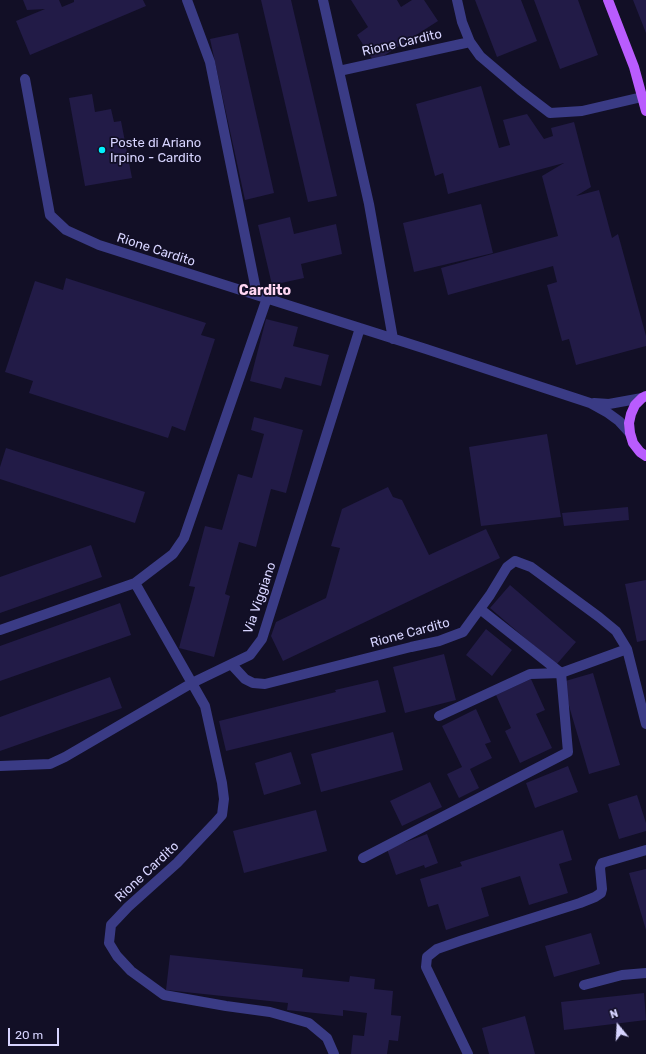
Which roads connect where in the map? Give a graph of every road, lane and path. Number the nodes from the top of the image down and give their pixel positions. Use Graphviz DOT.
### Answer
graph roads {
  1 [pos="187,0"];
  2 [pos="323,0"];
  3 [pos="457,0"];
  4 [pos="608,0"];
  5 [pos="470,42"];
  6 [pos="339,71"];
  7 [pos="25,79"];
  8 [pos="645,105"];
  9 [pos="262,296"];
  10 [pos="360,328"];
  11 [pos="393,339"];
  12 [pos="644,397"];
  13 [pos="590,403"];
  14 [pos="630,433"];
  15 [pos="646,456"];
  16 [pos="135,582"];
  17 [pos="480,609"];
  18 [pos="0,630"];
  19 [pos="627,649"];
  20 [pos="232,665"];
  21 [pos="561,673"];
  22 [pos="192,683"];
  23 [pos="439,716"];
  24 [pos="646,724"];
  25 [pos="0,766"];
  26 [pos="646,850"];
  27 [pos="363,858"];
  28 [pos="646,972"];
  29 [pos="584,985"];
  30 [pos="334,1054"];
  31 [pos="468,1054"];
  1 -- 9 [label="street"];
  2 -- 6 [label="street"];
  3 -- 5 [label="street"];
  4 -- 8 [label="main road"];
  5 -- 6 [label="street, Rione Cardito"];
  5 -- 8 [label="street"];
  6 -- 11 [label="street"];
  7 -- 9 [label="street, Rione Cardito"];
  9 -- 10 [label="street, Rione Cardito"];
  9 -- 16 [label="street"];
  10 -- 11 [label="street, Rione Cardito"];
  10 -- 20 [label="street, Via Viggiano"];
  11 -- 13 [label="street, Rione Cardito"];
  12 -- 13 [label="street, Rione Cardito"];
  12 -- 14 [label="main road"];
  13 -- 14 [label="street, Rione Cardito"];
  14 -- 15 [label="main road"];
  16 -- 18 [label="street"];
  16 -- 22 [label="street, Rione Cardito"];
  17 -- 19 [label="street, Rione Cardito"];
  17 -- 20 [label="street, Rione Cardito"];
  17 -- 21 [label="street"];
  19 -- 21 [label="street"];
  19 -- 24 [label="street, Rione Cardito"];
  20 -- 22 [label="street, Via Viggiano"];
  21 -- 23 [label="street"];
  21 -- 27 [label="street"];
  22 -- 25 [label="street, Via Viggiano"];
  22 -- 30 [label="street, Rione Cardito"];
  26 -- 31 [label="street"];
  28 -- 29 [label="street"];
}
